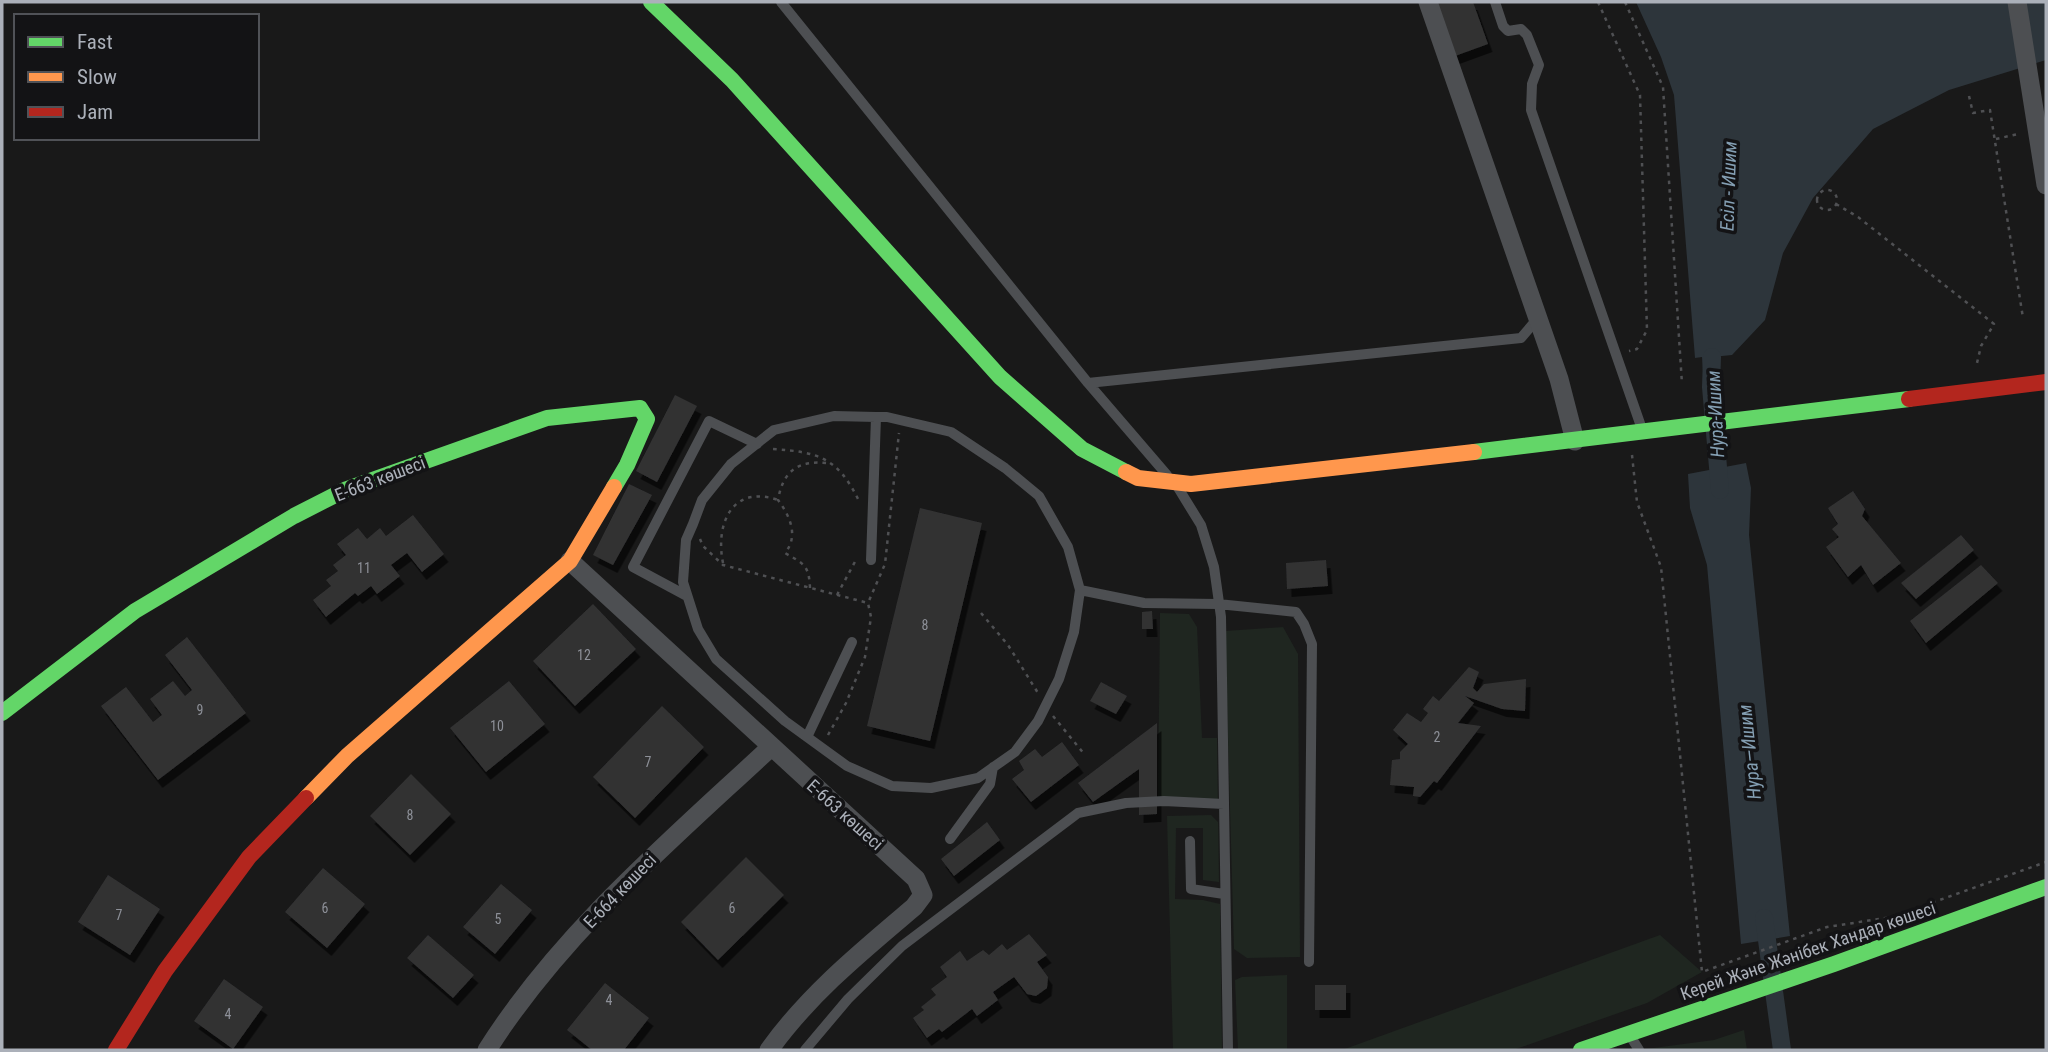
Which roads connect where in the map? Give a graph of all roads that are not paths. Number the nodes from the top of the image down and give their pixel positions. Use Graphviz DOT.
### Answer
graph roads {
  1 [pos="651,2"];
  2 [pos="781,2"];
  3 [pos="1428,2"];
  4 [pos="1494,2"];
  5 [pos="2017,2"];
  6 [pos="2046,185"];
  7 [pos="1539,318"];
  8 [pos="2046,382"];
  9 [pos="1088,383"];
  10 [pos="877,417"];
  11 [pos="1637,433"];
  12 [pos="1575,441"];
  13 [pos="755,445"];
  14 [pos="1176,484"];
  15 [pos="871,560"];
  16 [pos="570,561"];
  17 [pos="1080,590"];
  18 [pos="687,596"];
  19 [pos="1219,604"];
  20 [pos="852,642"];
  21 [pos="2,713"];
  22 [pos="807,737"];
  23 [pos="771,747"];
  24 [pos="993,767"];
  25 [pos="1224,804"];
  26 [pos="950,839"];
  27 [pos="1190,841"];
  28 [pos="2046,887"];
  29 [pos="1224,894"];
  30 [pos="1310,962"];
  31 [pos="1629,1033"];
  32 [pos="116,1050"];
  33 [pos="487,1050"];
  34 [pos="769,1050"];
  35 [pos="805,1050"];
  36 [pos="1228,1050"];
  37 [pos="1581,1050"];
  38 [pos="1639,1050"];
  1 -- 14 [label="street"];
  2 -- 9 [label="lane"];
  3 -- 7 [label="street"];
  4 -- 11 [label="lane"];
  5 -- 6 [label="street"];
  7 -- 9 [label="lane"];
  7 -- 12 [label="street"];
  8 -- 11 [label="street"];
  9 -- 14 [label="lane"];
  10 -- 13 [label="lane"];
  10 -- 15 [label="lane"];
  10 -- 17 [label="lane"];
  11 -- 12 [label="street"];
  12 -- 14 [label="street"];
  13 -- 18 [label="lane"];
  13 -- 18 [label="lane"];
  14 -- 19 [label="lane"];
  16 -- 21 [label="street, Е-663 көшесі"];
  16 -- 23 [label="street, Е-663 көшесі"];
  16 -- 32 [label="street, Е-663 көшесі"];
  17 -- 19 [label="lane"];
  17 -- 24 [label="lane"];
  18 -- 22 [label="lane"];
  19 -- 25 [label="lane"];
  19 -- 30 [label="lane"];
  20 -- 22 [label="lane"];
  22 -- 24 [label="lane"];
  23 -- 33 [label="street, Е-664 көшесі"];
  23 -- 34 [label="street, Е-663 көшесі"];
  24 -- 26 [label="lane"];
  25 -- 29 [label="lane"];
  25 -- 35 [label="lane"];
  27 -- 29 [label="lane"];
  28 -- 31 [label="street, Керей Және Жәнібек Хандар көшесі"];
  29 -- 36 [label="lane"];
  31 -- 37 [label="street, Керей Және Жәнібек Хандар көшесі"];
  31 -- 38 [label="lane"];
}
